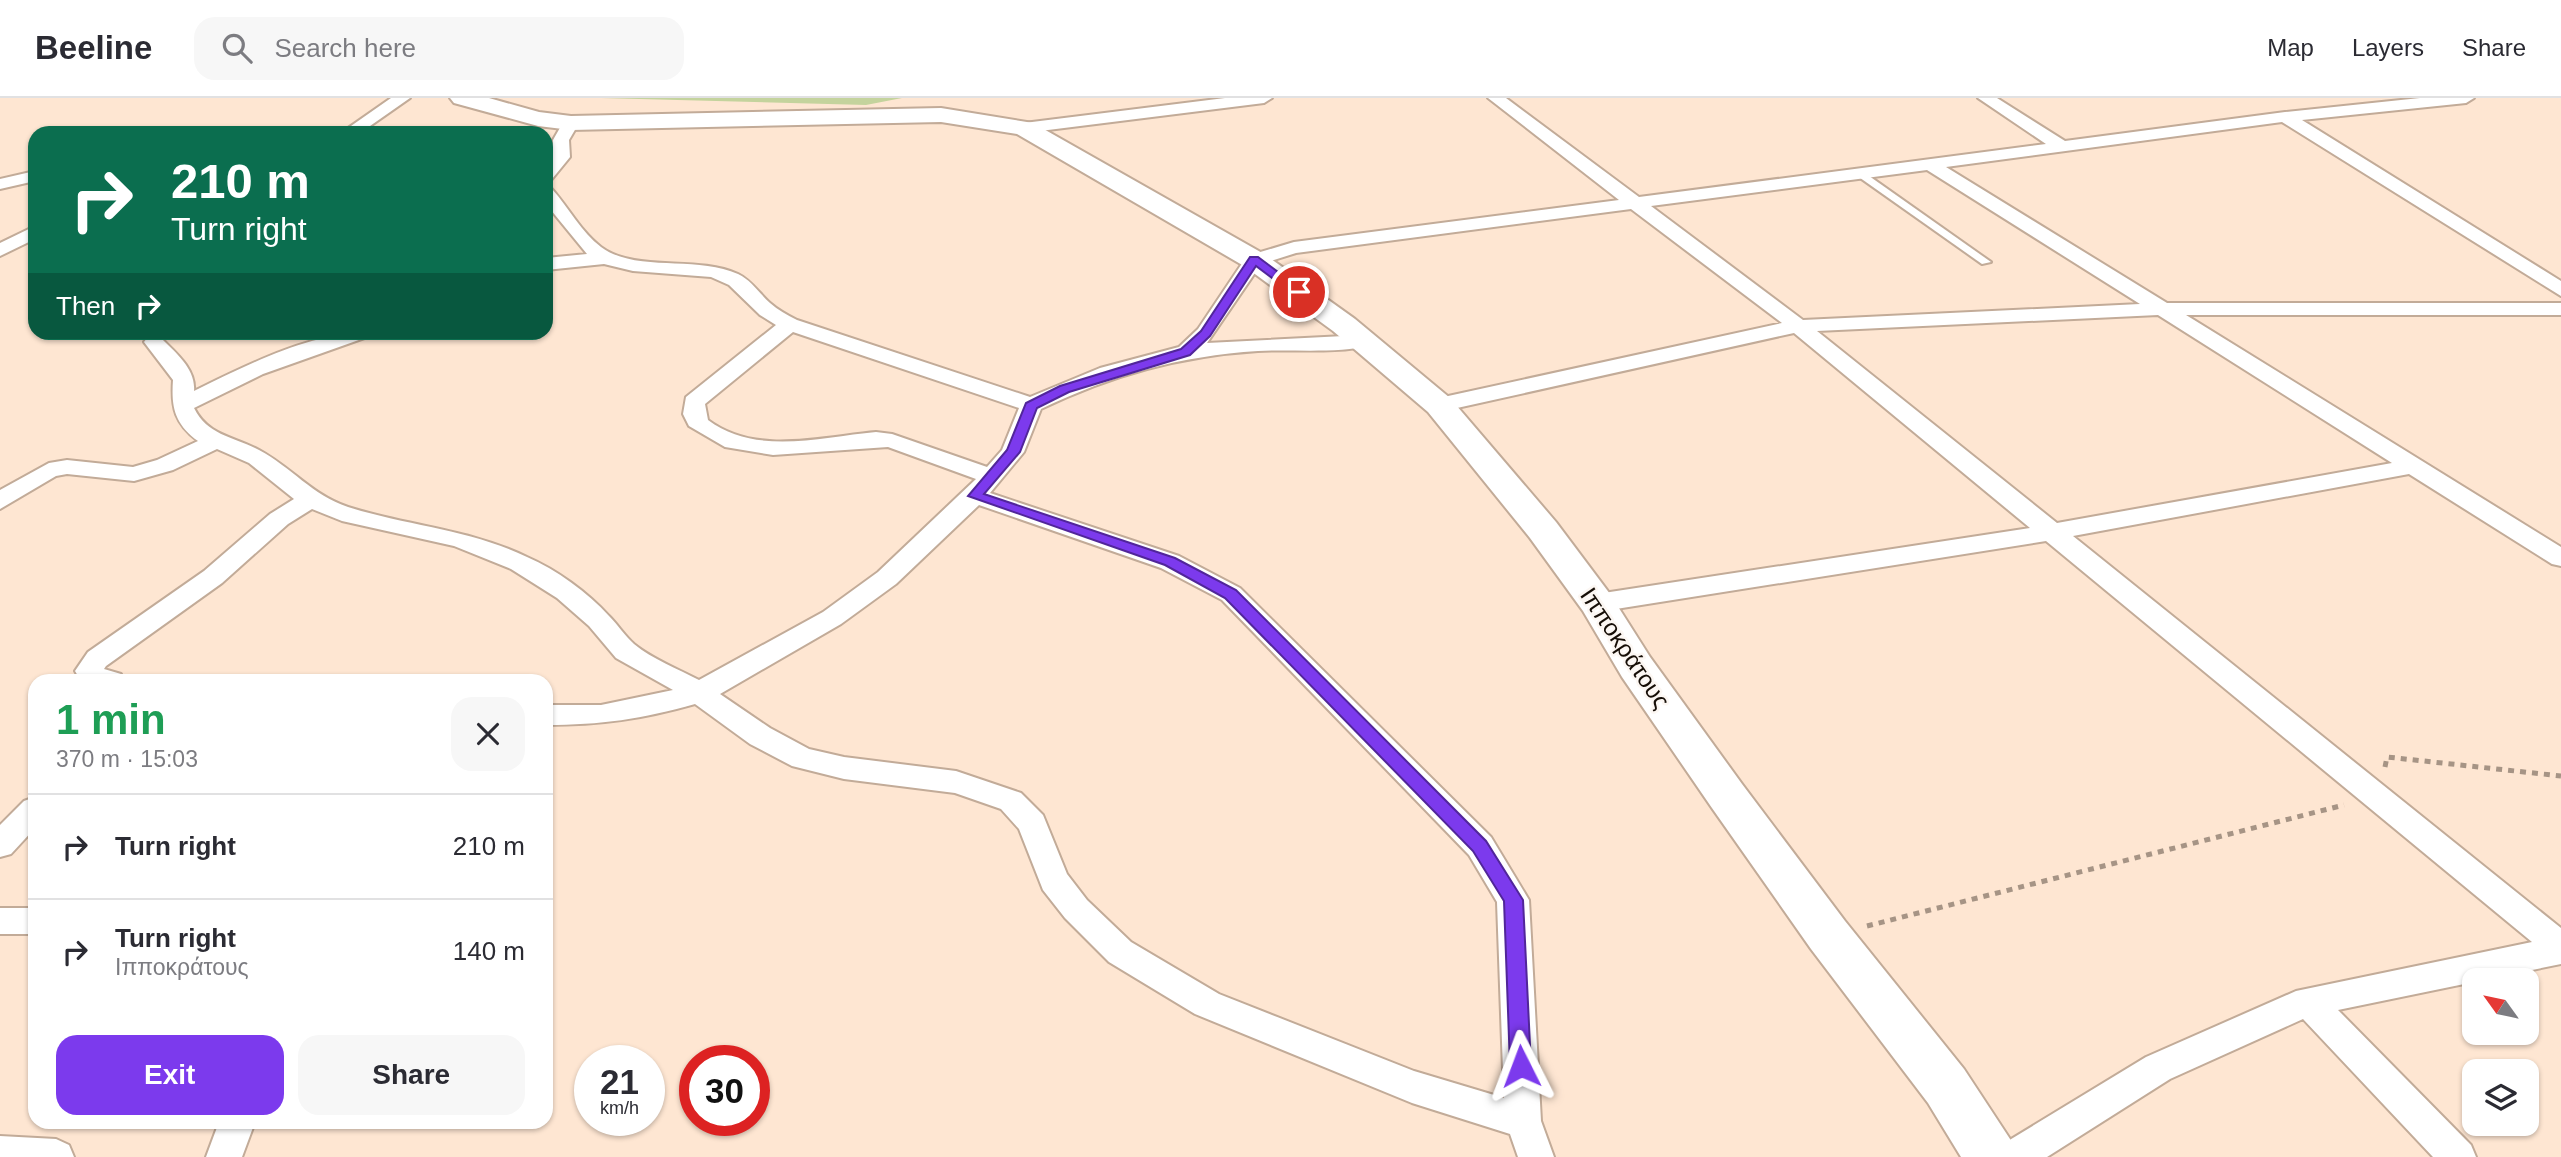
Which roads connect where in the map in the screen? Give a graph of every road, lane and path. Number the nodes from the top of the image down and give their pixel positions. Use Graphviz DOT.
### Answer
graph roads {
  1 [pos="402,98"];
  2 [pos="462,98"];
  3 [pos="1264,98"];
  4 [pos="1496,98"];
  5 [pos="1986,98"];
  6 [pos="2466,98"];
  7 [pos="2367,108"];
  8 [pos="2284,117"];
  9 [pos="571,123"];
  10 [pos="360,126"];
  11 [pos="1024,128"];
  12 [pos="2061,146"];
  13 [pos="1928,163"];
  14 [pos="553,167"];
  15 [pos="1859,173"];
  16 [pos="28,178"];
  17 [pos="0,184"];
  18 [pos="553,202"];
  19 [pos="1634,203"];
  20 [pos="28,236"];
  21 [pos="0,250"];
  22 [pos="606,258"];
  23 [pos="1254,260"];
  24 [pos="1986,262"];
  25 [pos="553,263"];
  26 [pos="2561,290"];
  27 [pos="2161,309"];
  28 [pos="2561,309"];
  29 [pos="790,324"];
  30 [pos="1798,326"];
  31 [pos="340,340"];
  32 [pos="1364,341"];
  33 [pos="154,342"];
  34 [pos="1186,352"];
  35 [pos="1031,405"];
  36 [pos="1440,405"];
  37 [pos="182,406"];
  38 [pos="214,442"];
  39 [pos="2412,466"];
  40 [pos="983,486"];
  41 [pos="310,500"];
  42 [pos="0,501"];
  43 [pos="2052,532"];
  44 [pos="2561,558"];
  45 [pos="1597,603"];
  46 [pos="90,674"];
  47 [pos="699,692"];
  48 [pos="553,715"];
  49 [pos="2561,776"];
  50 [pos="2377,797"];
  51 [pos="28,816"];
  52 [pos="0,845"];
  53 [pos="0,920"];
  54 [pos="28,921"];
  55 [pos="1828,936"];
  56 [pos="2561,949"];
  57 [pos="2308,1001"];
  58 [pos="1523,1121"];
  59 [pos="234,1129"];
  60 [pos="0,1153"];
  61 [pos="57,1157"];
  62 [pos="224,1157"];
  63 [pos="1536,1157"];
  64 [pos="2008,1157"];
  65 [pos="2458,1157"];
  1 -- 10 [label="street"];
  2 -- 9 [label="street, Ιπποκράτους"];
  3 -- 11 [label="street"];
  4 -- 19 [label="street"];
  5 -- 12 [label="street"];
  6 -- 7 [label="street"];
  7 -- 8 [label="street"];
  8 -- 12 [label="street"];
  8 -- 26 [label="street"];
  9 -- 11 [label="street, Ιπποκράτους"];
  9 -- 14 [label="street"];
  11 -- 23 [label="street, Ιπποκράτους"];
  12 -- 13 [label="street"];
  13 -- 15 [label="street"];
  13 -- 27 [label="street"];
  15 -- 19 [label="street"];
  15 -- 24 [label="lane"];
  16 -- 17 [label="street"];
  18 -- 22 [label="street"];
  19 -- 23 [label="street"];
  19 -- 30 [label="street"];
  20 -- 21 [label="street"];
  22 -- 25 [label="street"];
  22 -- 29 [label="street"];
  23 -- 32 [label="street, Ιπποκράτους"];
  23 -- 34 [label="street"];
  27 -- 28 [label="street"];
  27 -- 30 [label="street"];
  27 -- 39 [label="street"];
  29 -- 35 [label="street"];
  29 -- 40 [label="street"];
  30 -- 36 [label="street"];
  30 -- 43 [label="street"];
  31 -- 37 [label="street"];
  32 -- 34 [label="street"];
  32 -- 36 [label="street, Ιπποκράτους"];
  33 -- 37 [label="street"];
  34 -- 35 [label="street"];
  35 -- 40 [label="street"];
  36 -- 45 [label="street, Ιπποκράτους"];
  37 -- 38 [label="street"];
  38 -- 41 [label="street"];
  38 -- 42 [label="street"];
  39 -- 43 [label="street"];
  39 -- 44 [label="street"];
  40 -- 47 [label="street"];
  40 -- 58 [label="street"];
  41 -- 46 [label="street"];
  41 -- 47 [label="street"];
  43 -- 45 [label="street"];
  43 -- 50 [label="street"];
  45 -- 55 [label="street, Ιπποκράτους"];
  47 -- 48 [label="street"];
  47 -- 58 [label="street"];
  49 -- 50 [label="path"];
  50 -- 55 [label="path"];
  50 -- 56 [label="street"];
  51 -- 52 [label="street"];
  53 -- 54 [label="street"];
  55 -- 64 [label="street, Ιπποκράτους"];
  56 -- 57 [label="street"];
  57 -- 64 [label="street"];
  57 -- 65 [label="street"];
  58 -- 63 [label="street"];
  59 -- 62 [label="street"];
  60 -- 61 [label="street"];
}
